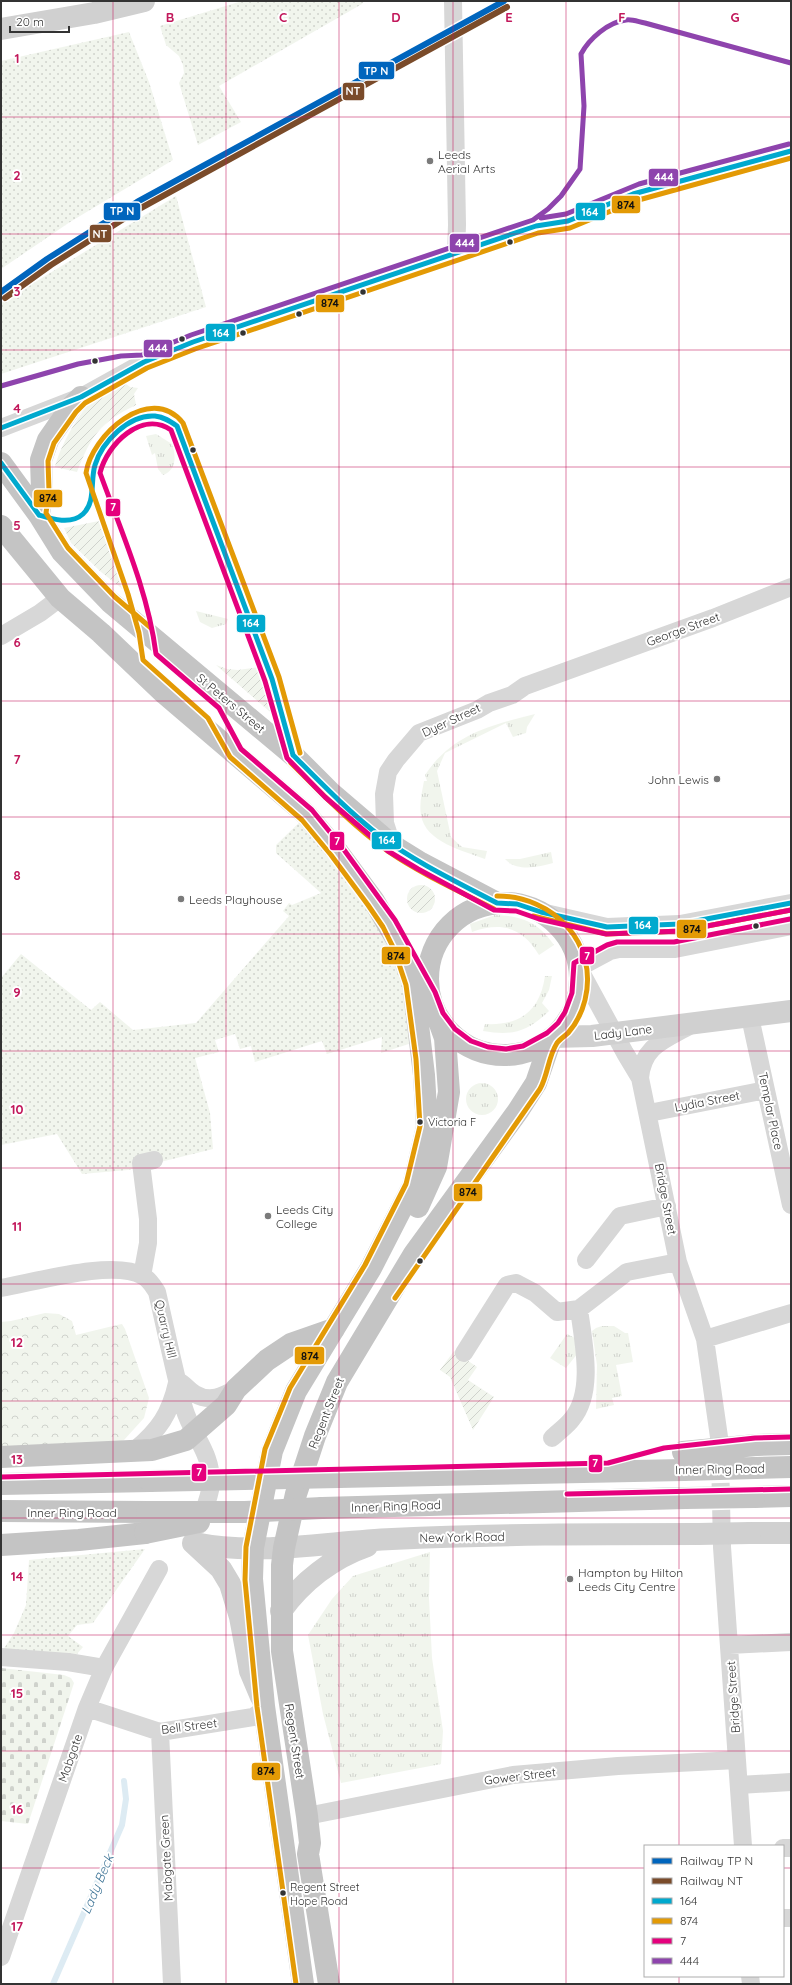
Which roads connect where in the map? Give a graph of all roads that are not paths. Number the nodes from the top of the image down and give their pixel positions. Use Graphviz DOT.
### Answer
graph roads {
  1 [pos="144,1"];
  2 [pos="453,1"];
  3 [pos="1,30"];
  4 [pos="791,151"];
  5 [pos="456,254"];
  6 [pos="81,397"];
  7 [pos="1,428"];
  8 [pos="1,463"];
  9 [pos="39,515"];
  10 [pos="1,526"];
  11 [pos="791,587"];
  12 [pos="60,598"];
  13 [pos="1,636"];
  14 [pos="574,669"];
  15 [pos="392,845"];
  16 [pos="497,903"];
  17 [pos="791,903"];
  18 [pos="541,912"];
  19 [pos="791,926"];
  20 [pos="400,946"];
  21 [pos="580,970"];
  22 [pos="429,995"];
  23 [pos="791,1010"];
  24 [pos="437,1016"];
  25 [pos="750,1017"];
  26 [pos="693,1024"];
  27 [pos="614,1032"];
  28 [pos="552,1038"];
  29 [pos="640,1078"];
  30 [pos="766,1090"];
  31 [pos="649,1113"];
  32 [pos="154,1160"];
  33 [pos="791,1205"];
  34 [pos="667,1206"];
  35 [pos="586,1260"];
  36 [pos="678,1262"];
  37 [pos="371,1268"];
  38 [pos="142,1276"];
  39 [pos="1,1288"];
  40 [pos="579,1309"];
  41 [pos="791,1313"];
  42 [pos="334,1328"];
  43 [pos="705,1339"];
  44 [pos="464,1353"];
  45 [pos="178,1380"];
  46 [pos="236,1389"];
  47 [pos="194,1434"];
  48 [pos="719,1437"];
  49 [pos="552,1438"];
  50 [pos="791,1444"];
  51 [pos="135,1450"];
  52 [pos="1,1457"];
  53 [pos="683,1461"];
  54 [pos="791,1467"];
  55 [pos="1,1484"];
  56 [pos="791,1496"];
  57 [pos="1,1511"];
  58 [pos="145,1521"];
  59 [pos="791,1533"];
  60 [pos="387,1539"];
  61 [pos="194,1543"];
  62 [pos="1,1545"];
  63 [pos="722,1547"];
  64 [pos="254,1548"];
  65 [pos="284,1548"];
  66 [pos="159,1569"];
  67 [pos="281,1611"];
  68 [pos="791,1642"];
  69 [pos="729,1645"];
  70 [pos="1,1657"];
  71 [pos="104,1668"];
  72 [pos="264,1706"];
  73 [pos="87,1708"];
  74 [pos="160,1732"];
  75 [pos="737,1760"];
  76 [pos="791,1782"];
  77 [pos="739,1785"];
  78 [pos="307,1816"];
  79 [pos="743,1845"];
  80 [pos="1,1956"];
  81 [pos="172,1984"];
  82 [pos="303,1984"];
  83 [pos="329,1984"];
  1 -- 3 [label="street"];
  2 -- 5 [label="street"];
  4 -- 5 [label="street"];
  5 -- 6 [label="street"];
  6 -- 7 [label="street"];
  6 -- 9 [label="highway"];
  8 -- 9 [label="highway, St Peters Street"];
  9 -- 15 [label="highway, St Peters Street"];
  10 -- 12 [label="highway"];
  11 -- 14 [label="street, George Street"];
  12 -- 13 [label="street"];
  12 -- 20 [label="highway"];
  14 -- 15 [label="street, Dyer Street"];
  15 -- 16 [label="highway, St Peters Street"];
  16 -- 18 [label="highway"];
  16 -- 22 [label="highway"];
  17 -- 18 [label="street"];
  18 -- 21 [label="highway"];
  19 -- 21 [label="street"];
  20 -- 22 [label="highway"];
  20 -- 37 [label="highway, Regent Street"];
  21 -- 27 [label="street, Bridge Street"];
  21 -- 28 [label="highway"];
  22 -- 24 [label="highway"];
  23 -- 25 [label="street, Lady Lane"];
  24 -- 28 [label="highway"];
  24 -- 37 [label="highway, Regent Street"];
  25 -- 26 [label="street, Lady Lane"];
  25 -- 30 [label="street, Templar Place"];
  26 -- 27 [label="street, Lady Lane"];
  26 -- 29 [label="street, Lady Lane"];
  27 -- 28 [label="street, Lady Lane"];
  27 -- 29 [label="street, Bridge Street"];
  28 -- 65 [label="highway, Regent Street"];
  29 -- 31 [label="street, Bridge Street"];
  30 -- 31 [label="street, Lydia Street"];
  30 -- 33 [label="street, Templar Place"];
  31 -- 34 [label="street, Bridge Street"];
  32 -- 38 [label="street"];
  34 -- 35 [label="street"];
  34 -- 36 [label="street, Bridge Street"];
  36 -- 40 [label="street"];
  36 -- 43 [label="street, Bridge Street"];
  37 -- 42 [label="highway, Regent Street"];
  38 -- 39 [label="street, Quarry Hill"];
  38 -- 45 [label="street, Quarry Hill"];
  40 -- 44 [label="street"];
  40 -- 49 [label="street"];
  41 -- 43 [label="street"];
  42 -- 46 [label="highway"];
  42 -- 64 [label="highway, Regent Street"];
  43 -- 48 [label="street, Bridge Street"];
  45 -- 46 [label="street"];
  45 -- 47 [label="street, Quarry Hill"];
  45 -- 51 [label="street"];
  46 -- 47 [label="highway"];
  47 -- 51 [label="highway"];
  47 -- 61 [label="street"];
  50 -- 53 [label="highway, bridge"];
  51 -- 52 [label="highway"];
  53 -- 54 [label="highway, Inner Ring Road, bridge"];
  53 -- 55 [label="highway, Inner Ring Road, bridge"];
  56 -- 58 [label="highway, Inner Ring Road, bridge"];
  57 -- 58 [label="highway, Inner Ring Road"];
  58 -- 61 [label="street"];
  58 -- 62 [label="highway"];
  59 -- 60 [label="street, New York Road, bridge"];
  60 -- 65 [label="street, New York Road"];
  60 -- 67 [label="street"];
  61 -- 64 [label="street, New York Road"];
  61 -- 72 [label="street"];
  63 -- 69 [label="street, Bridge Street"];
  64 -- 65 [label="street, New York Road"];
  64 -- 72 [label="highway, Regent Street"];
  65 -- 67 [label="highway, Regent Street"];
  66 -- 71 [label="street, Mabgate"];
  67 -- 78 [label="highway, Regent Street"];
  68 -- 69 [label="street"];
  69 -- 75 [label="street, Bridge Street"];
  70 -- 71 [label="street"];
  71 -- 73 [label="street, Mabgate"];
  72 -- 74 [label="street, Bell Street"];
  72 -- 82 [label="highway, Regent Street"];
  73 -- 74 [label="street, Bell Street"];
  73 -- 80 [label="street, Mabgate"];
  74 -- 81 [label="street, Mabgate Green"];
  75 -- 77 [label="street, Bridge Street"];
  75 -- 78 [label="street, Gower Street"];
  76 -- 77 [label="street"];
  77 -- 79 [label="street, Bridge Street"];
  78 -- 83 [label="highway, Regent Street"];
}
